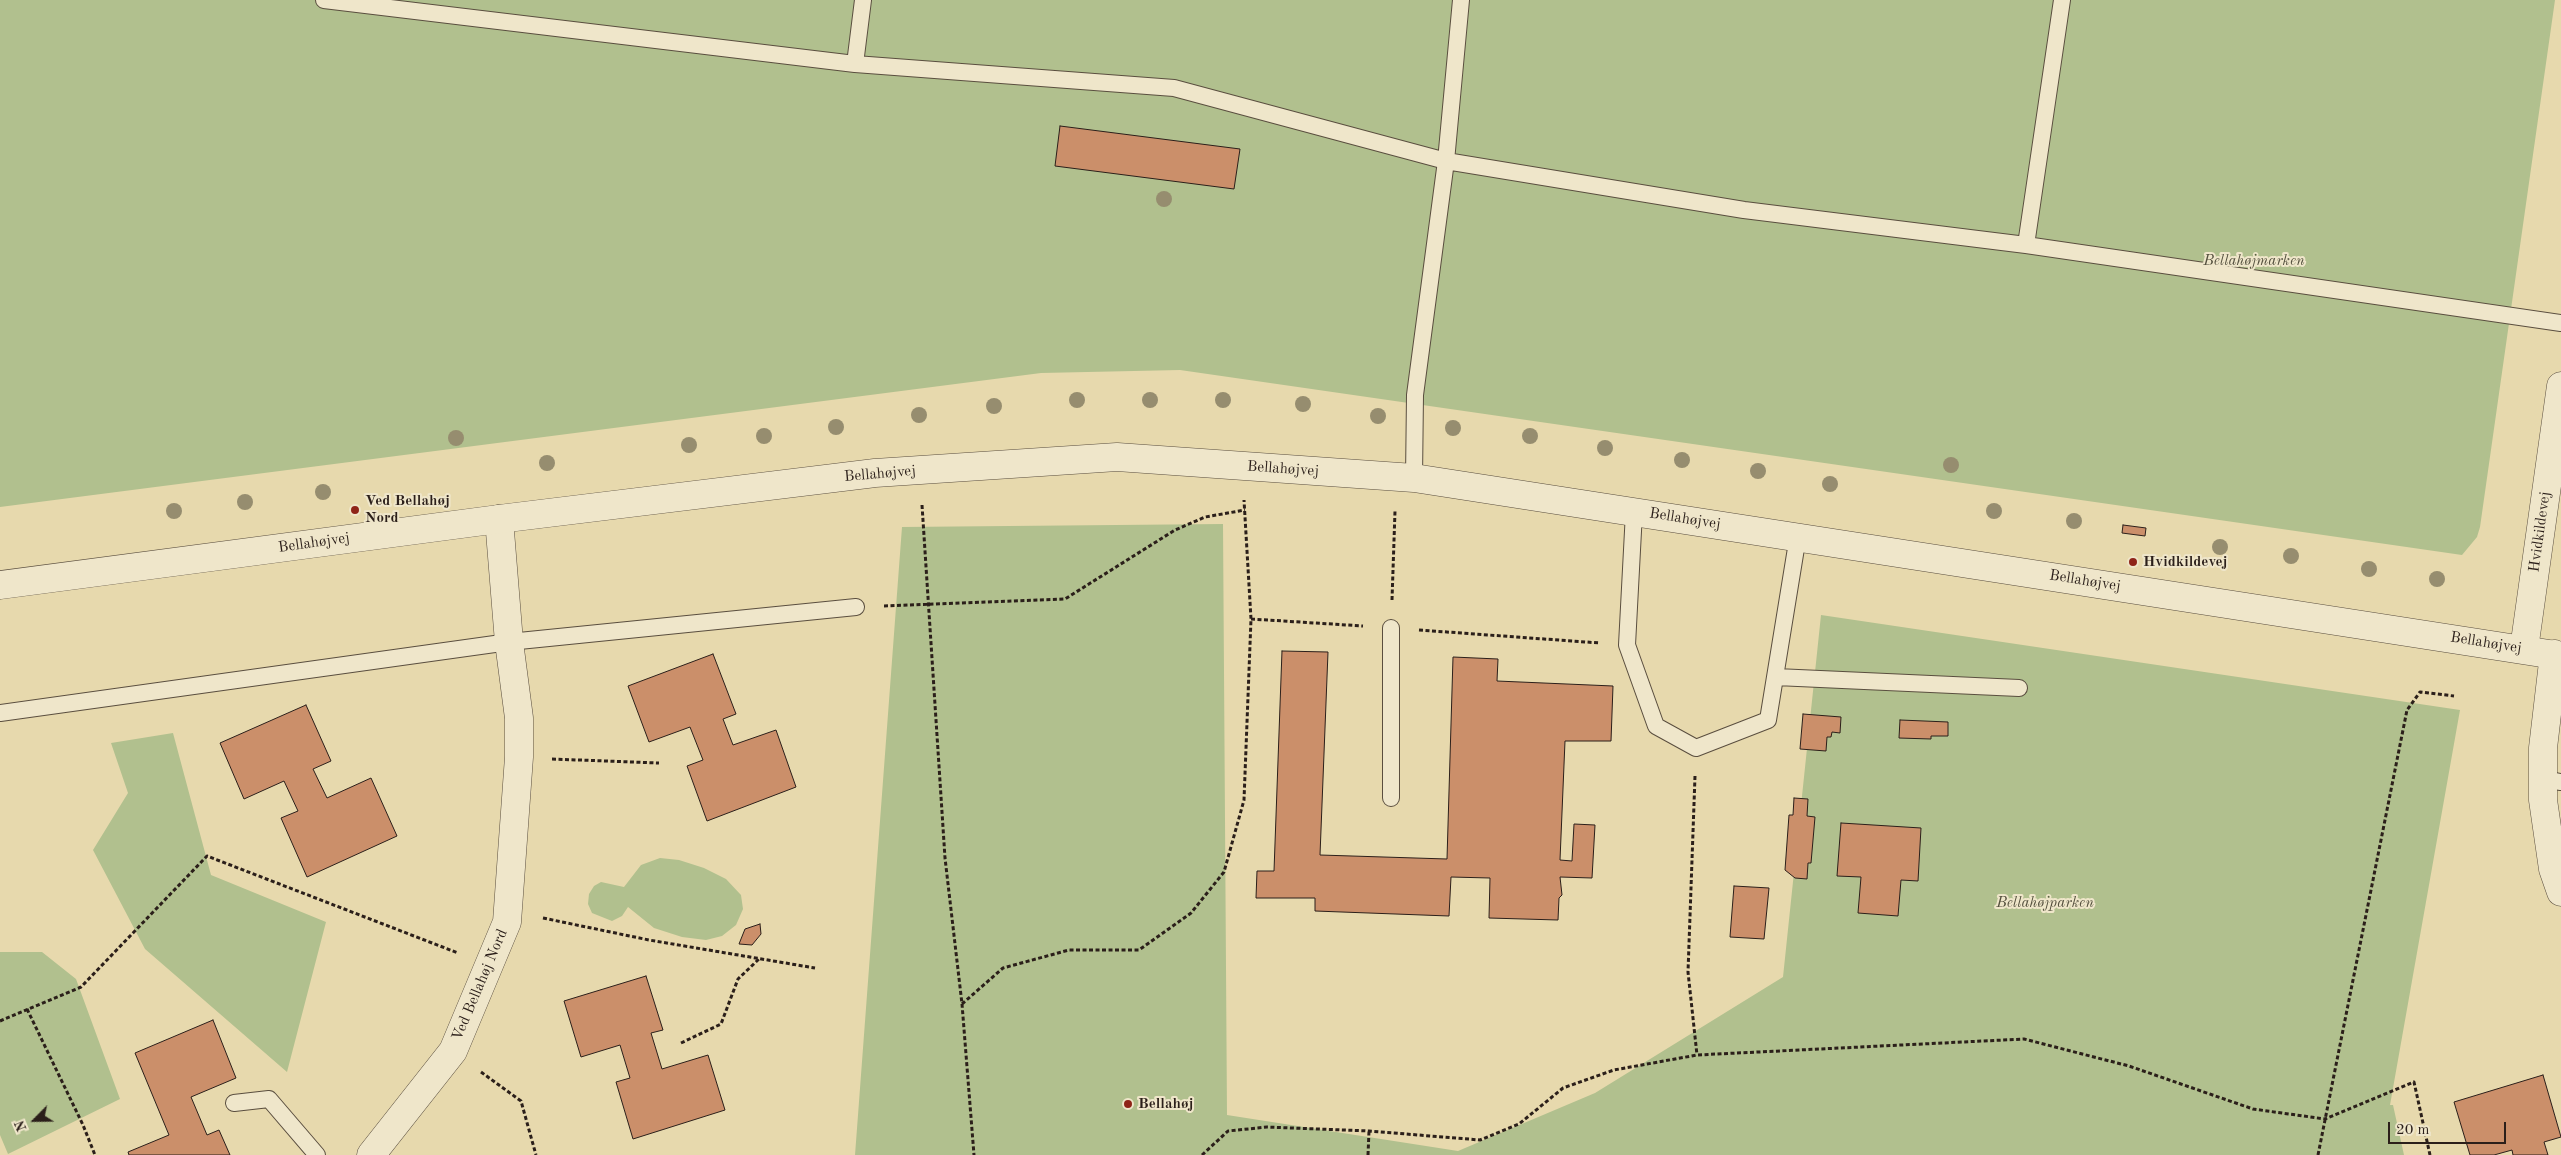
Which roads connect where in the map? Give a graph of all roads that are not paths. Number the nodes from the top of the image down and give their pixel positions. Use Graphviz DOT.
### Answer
graph roads {
  1 [pos="324,0"];
  2 [pos="864,0"];
  3 [pos="1460,0"];
  4 [pos="2062,0"];
  5 [pos="855,64"];
  6 [pos="1446,161"];
  7 [pos="2026,245"];
  8 [pos="2561,323"];
  9 [pos="2561,386"];
  10 [pos="1414,478"];
  11 [pos="1634,512"];
  12 [pos="499,519"];
  13 [pos="1798,536"];
  14 [pos="0,585"];
  15 [pos="856,607"];
  16 [pos="1392,628"];
  17 [pos="509,642"];
  18 [pos="2524,649"];
  19 [pos="2557,655"];
  20 [pos="1776,677"];
  21 [pos="2019,688"];
  22 [pos="0,713"];
  23 [pos="2552,780"];
  24 [pos="1391,798"];
  25 [pos="2561,892"];
  26 [pos="234,1103"];
  27 [pos="318,1155"];
  28 [pos="371,1155"];
  1 -- 5 [label="lane"];
  2 -- 5 [label="lane"];
  3 -- 6 [label="lane"];
  4 -- 7 [label="lane"];
  5 -- 6 [label="lane"];
  6 -- 7 [label="lane"];
  6 -- 10 [label="lane"];
  7 -- 8 [label="lane"];
  9 -- 18 [label="street, Hvidkildevej"];
  10 -- 11 [label="street, Bellahøjvej"];
  10 -- 12 [label="street, Bellahøjvej"];
  11 -- 13 [label="street, Bellahøjvej"];
  11 -- 20 [label="lane"];
  12 -- 14 [label="street, Bellahøjvej"];
  12 -- 17 [label="street, Ved Bellahøj Nord"];
  13 -- 18 [label="street, Bellahøjvej"];
  13 -- 20 [label="lane"];
  15 -- 17 [label="lane"];
  16 -- 24 [label="lane"];
  17 -- 22 [label="lane"];
  17 -- 28 [label="street, Ved Bellahøj Nord"];
  18 -- 19 [label="street, Bellahøjvej"];
  19 -- 23 [label="street"];
  20 -- 21 [label="lane"];
  23 -- 25 [label="street"];
  26 -- 27 [label="lane"];
}
